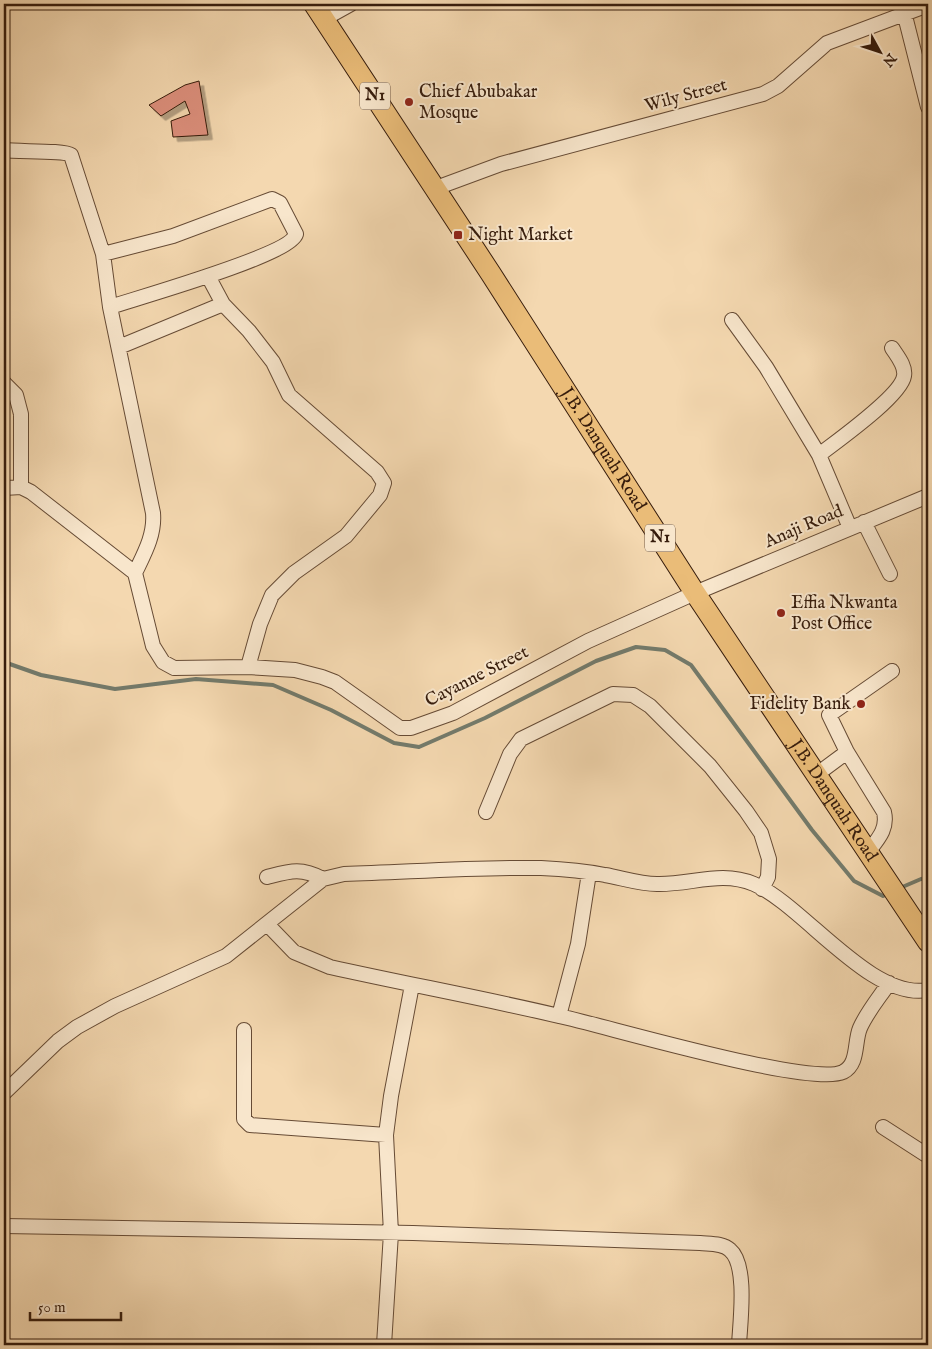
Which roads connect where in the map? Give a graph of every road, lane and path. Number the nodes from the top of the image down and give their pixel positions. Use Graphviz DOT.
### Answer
graph roads {
  1 [pos="351,4"];
  2 [pos="928,6"];
  3 [pos="319,11"];
  4 [pos="905,16"];
  5 [pos="928,107"];
  6 [pos="4,150"];
  7 [pos="436,188"];
  8 [pos="103,254"];
  9 [pos="208,276"];
  10 [pos="223,304"];
  11 [pos="110,307"];
  12 [pos="732,320"];
  13 [pos="119,347"];
  14 [pos="892,348"];
  15 [pos="4,384"];
  16 [pos="819,455"];
  17 [pos="21,487"];
  18 [pos="4,488"];
  19 [pos="928,496"];
  20 [pos="864,522"];
  21 [pos="850,528"];
  22 [pos="135,573"];
  23 [pos="890,574"];
  24 [pos="695,593"];
  25 [pos="248,667"];
  26 [pos="892,671"];
  27 [pos="847,752"];
  28 [pos="816,775"];
  29 [pos="486,812"];
  30 [pos="868,852"];
  31 [pos="589,873"];
  32 [pos="267,877"];
  33 [pos="323,879"];
  34 [pos="762,889"];
  35 [pos="267,924"];
  36 [pos="928,942"];
  37 [pos="889,983"];
  38 [pos="412,985"];
  39 [pos="928,990"];
  40 [pos="558,1016"];
  41 [pos="244,1030"];
  42 [pos="4,1094"];
  43 [pos="883,1127"];
  44 [pos="386,1135"];
  45 [pos="928,1156"];
  46 [pos="4,1226"];
  47 [pos="391,1234"];
  48 [pos="384,1345"];
  49 [pos="739,1345"];
  1 -- 3 [label="street"];
  2 -- 4 [label="street, Wily Street"];
  3 -- 7 [label="highway, J.B. Danquah Road / N1"];
  4 -- 5 [label="street"];
  4 -- 7 [label="street, Wily Street"];
  6 -- 8 [label="street"];
  7 -- 24 [label="highway, J.B. Danquah Road / N1"];
  8 -- 9 [label="street"];
  8 -- 11 [label="street"];
  9 -- 10 [label="street"];
  9 -- 11 [label="street"];
  10 -- 13 [label="street"];
  10 -- 25 [label="street"];
  11 -- 13 [label="street"];
  12 -- 16 [label="street"];
  13 -- 22 [label="street"];
  14 -- 16 [label="street"];
  15 -- 17 [label="street"];
  16 -- 21 [label="street"];
  17 -- 18 [label="street"];
  17 -- 22 [label="street"];
  19 -- 20 [label="street, Anaji Road"];
  20 -- 21 [label="street, Anaji Road"];
  20 -- 23 [label="street"];
  21 -- 24 [label="street, Anaji Road"];
  22 -- 25 [label="street, Cayanne Street"];
  24 -- 25 [label="street, Cayanne Street"];
  24 -- 28 [label="highway, J.B. Danquah Road / N1"];
  26 -- 27 [label="street"];
  27 -- 28 [label="street"];
  27 -- 30 [label="street"];
  28 -- 30 [label="highway, J.B. Danquah Road / N1"];
  29 -- 34 [label="street"];
  30 -- 36 [label="highway, J.B. Danquah Road / N1"];
  31 -- 33 [label="street"];
  31 -- 34 [label="street"];
  31 -- 40 [label="street"];
  32 -- 33 [label="street"];
  33 -- 35 [label="street"];
  34 -- 37 [label="street"];
  35 -- 38 [label="street"];
  35 -- 42 [label="street"];
  37 -- 39 [label="street"];
  37 -- 40 [label="street"];
  38 -- 40 [label="street"];
  38 -- 44 [label="street"];
  41 -- 44 [label="street"];
  43 -- 45 [label="street"];
  44 -- 47 [label="street"];
  46 -- 47 [label="street"];
  47 -- 48 [label="street"];
  47 -- 49 [label="street"];
}
